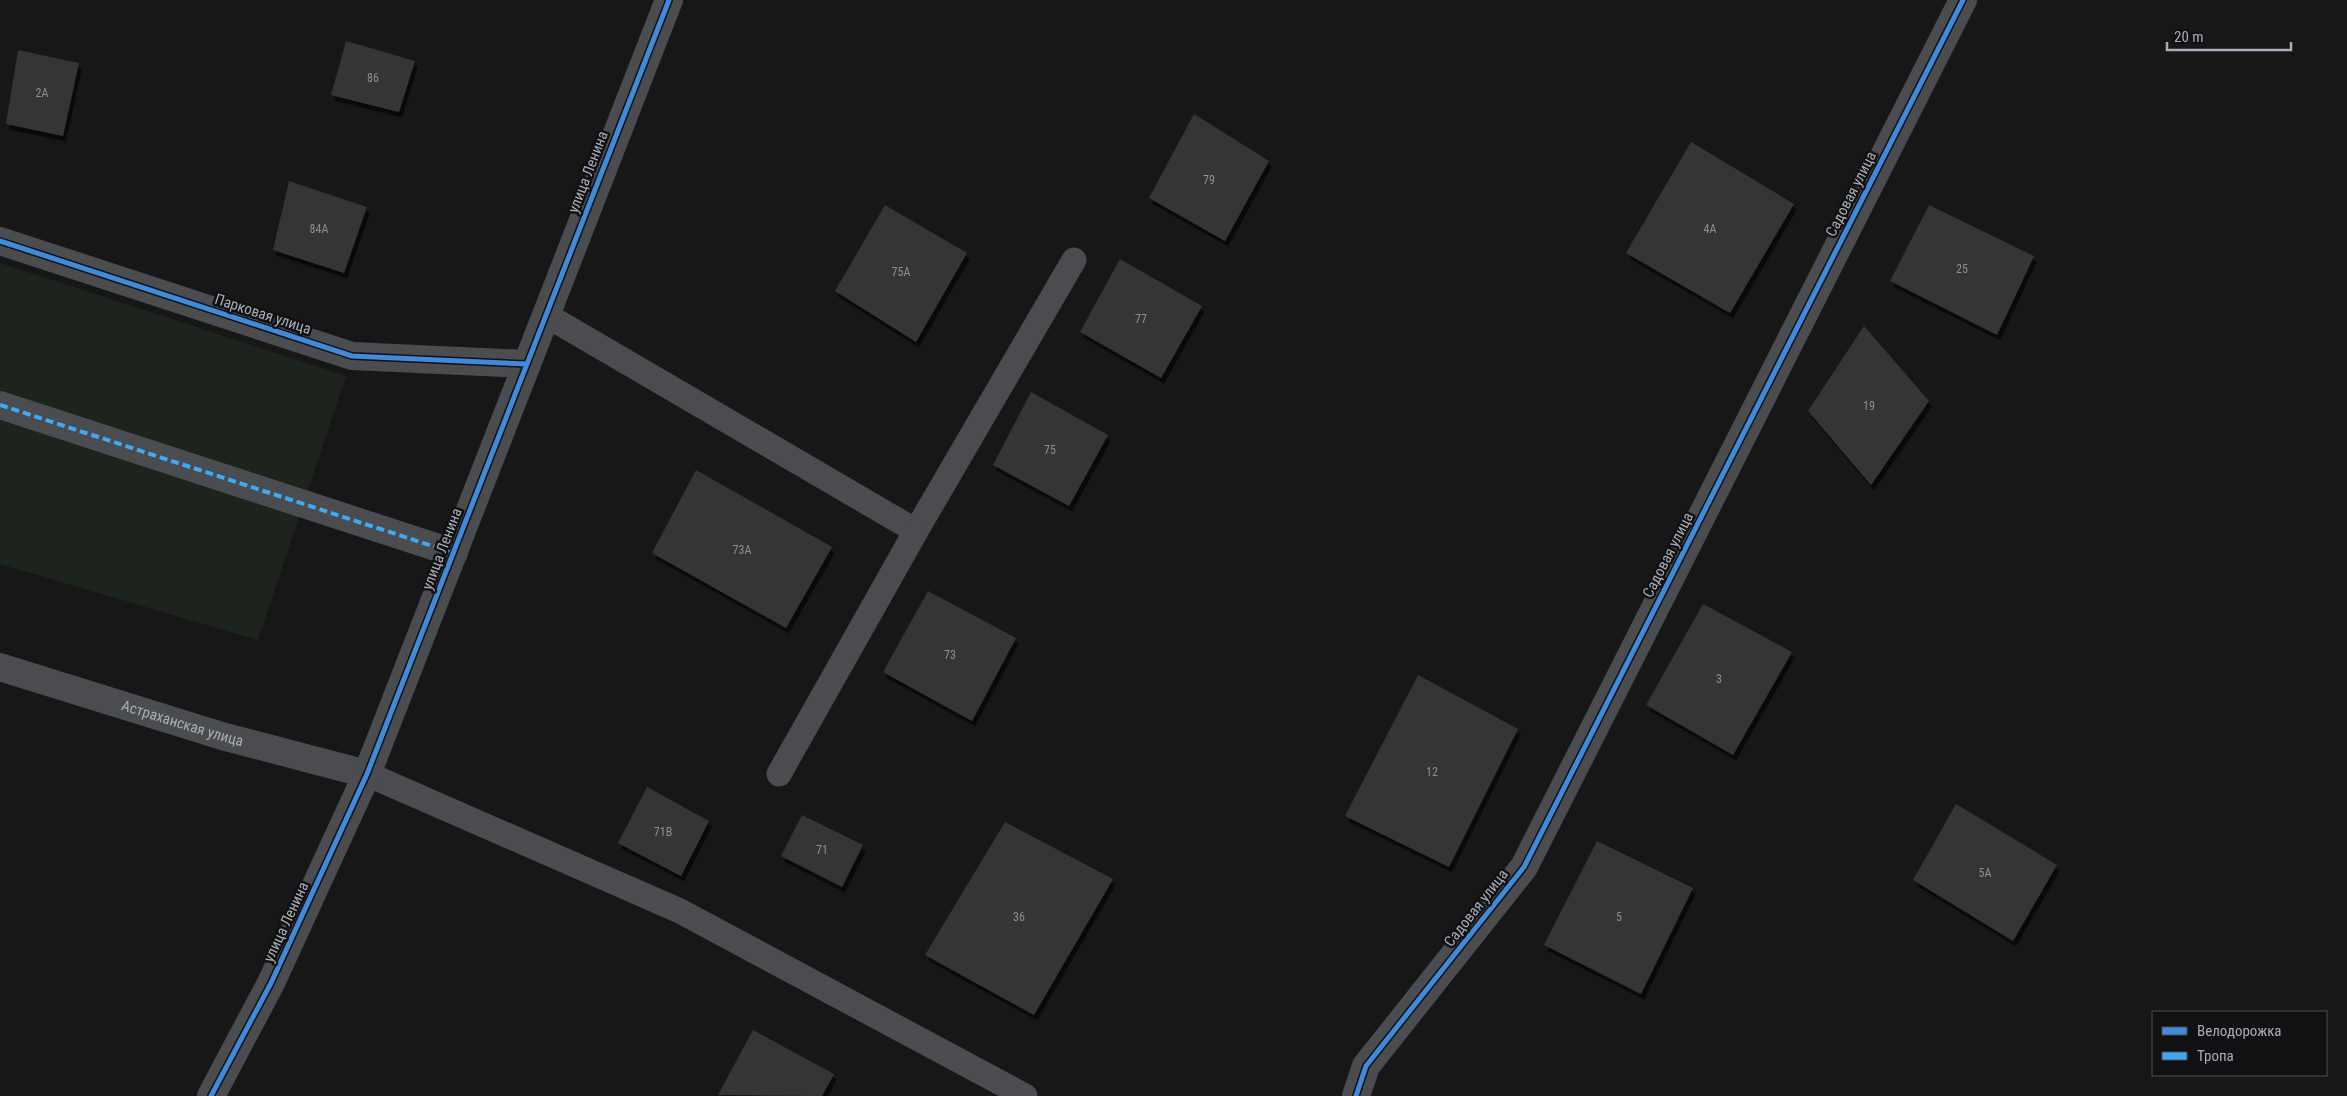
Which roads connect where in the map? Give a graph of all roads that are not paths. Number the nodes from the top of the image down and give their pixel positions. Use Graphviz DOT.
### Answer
graph roads {
  1 [pos="669,0"];
  2 [pos="1963,0"];
  3 [pos="0,241"];
  4 [pos="1074,260"];
  5 [pos="546,315"];
  6 [pos="527,364"];
  7 [pos="0,406"];
  8 [pos="916,531"];
  9 [pos="454,553"];
  10 [pos="2,671"];
  11 [pos="368,774"];
  12 [pos="779,774"];
  13 [pos="211,1096"];
  14 [pos="1025,1096"];
  15 [pos="1356,1096"];
  1 -- 5 [label="street, улица Ленина"];
  2 -- 15 [label="street, Садовая улица"];
  3 -- 6 [label="street, Парковая улица"];
  4 -- 8 [label="lane"];
  5 -- 6 [label="street, улица Ленина"];
  5 -- 8 [label="lane"];
  6 -- 9 [label="street, улица Ленина"];
  7 -- 9 [label="street"];
  8 -- 12 [label="lane"];
  9 -- 11 [label="street, улица Ленина"];
  10 -- 11 [label="street, Астраханская улица"];
  11 -- 13 [label="street, улица Ленина"];
  11 -- 14 [label="lane"];
}
